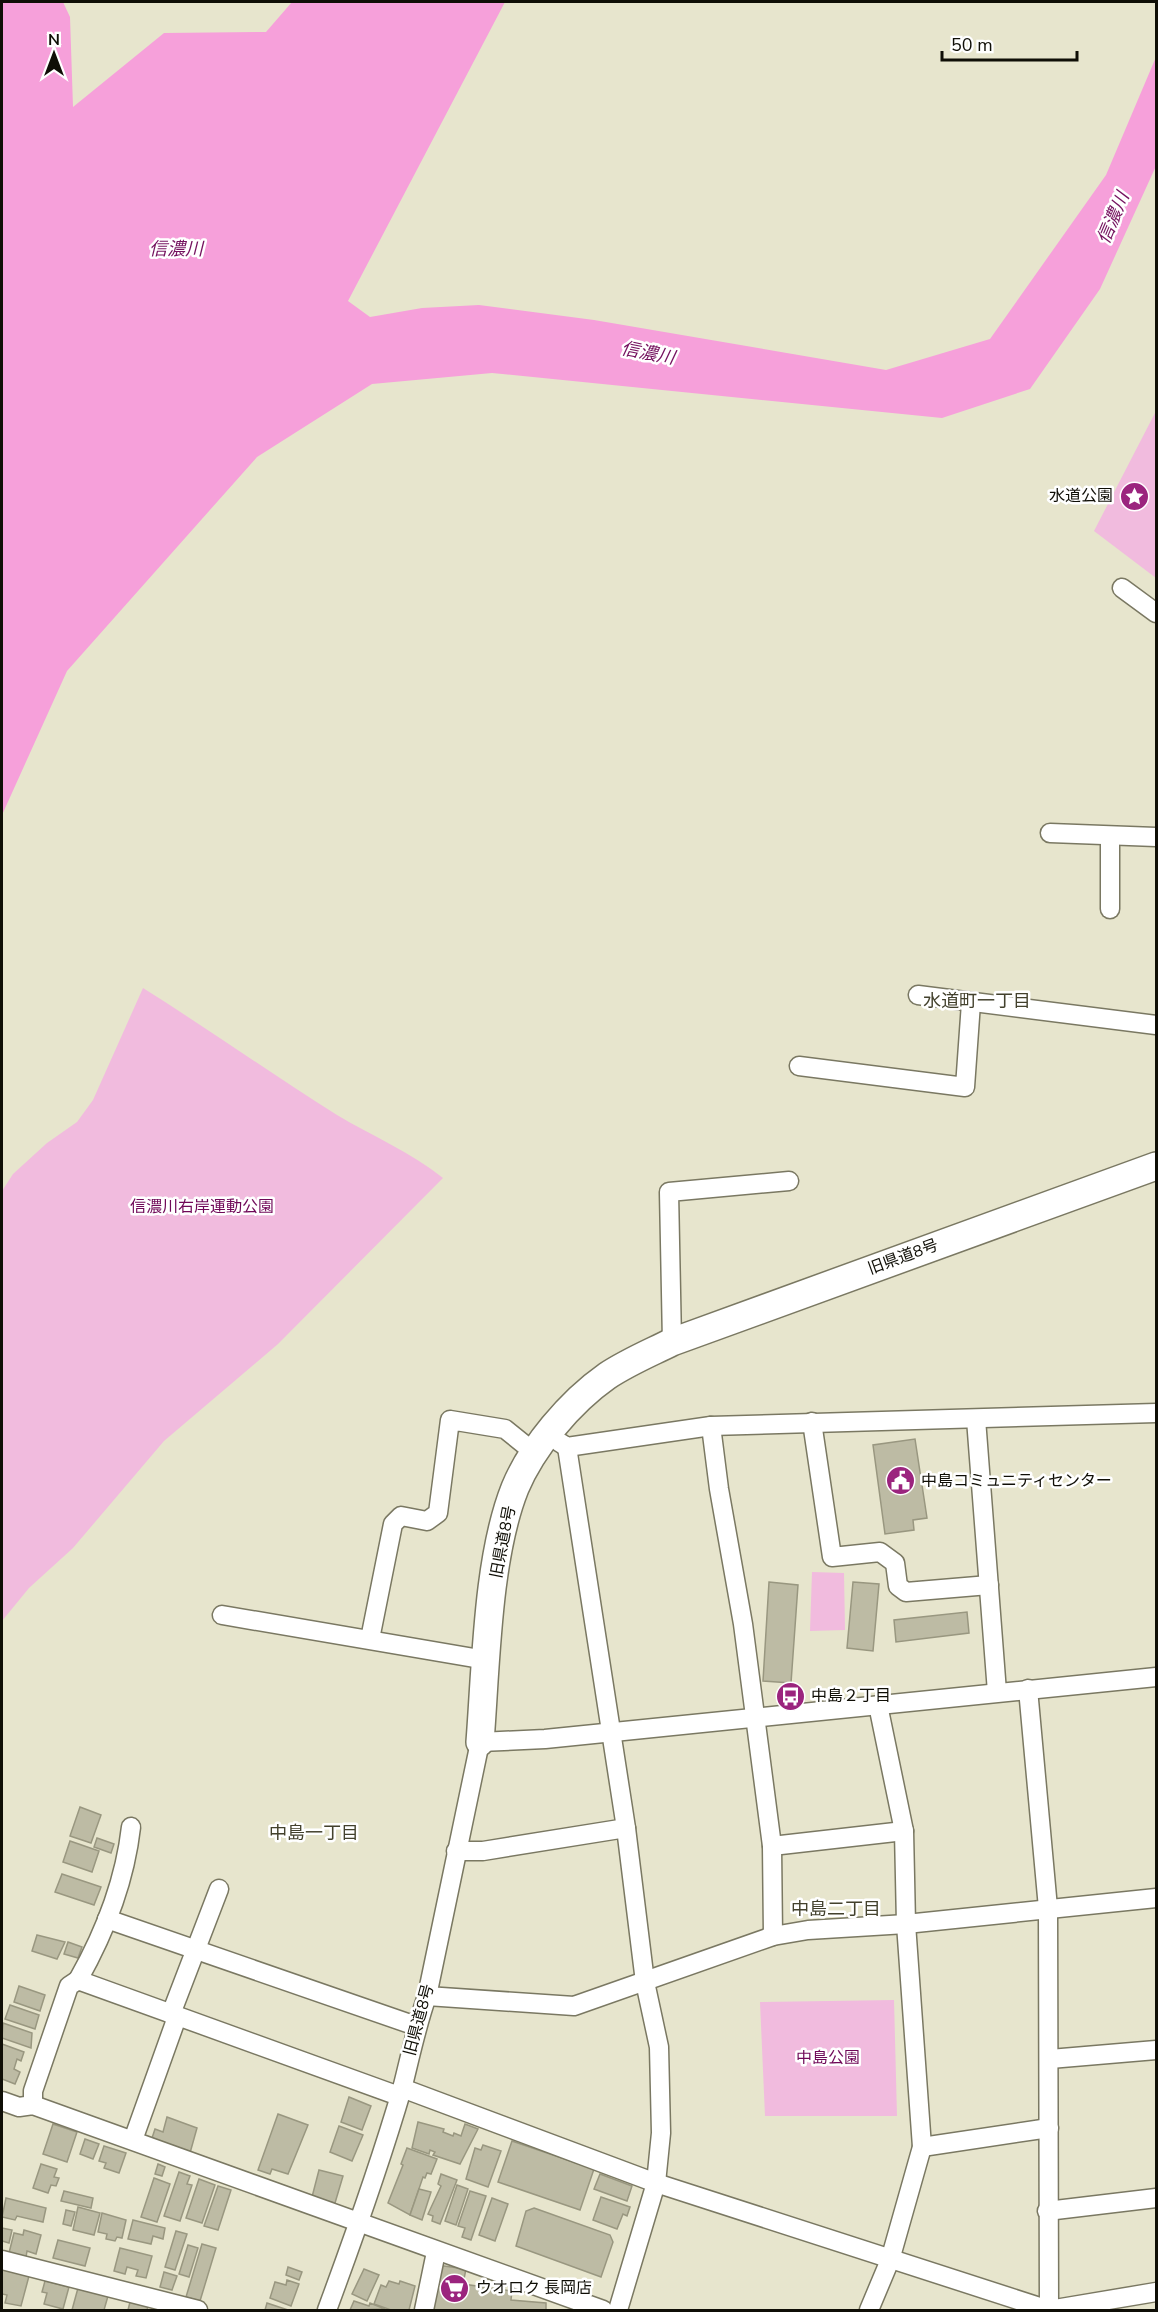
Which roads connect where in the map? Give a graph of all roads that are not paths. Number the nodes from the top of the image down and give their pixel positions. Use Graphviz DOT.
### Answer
graph roads {
  1 [pos="1122,588"];
  2 [pos="1156,613"];
  3 [pos="1050,833"];
  4 [pos="1110,836"];
  5 [pos="1156,837"];
  6 [pos="1110,909"];
  7 [pos="918,995"];
  8 [pos="971,1003"];
  9 [pos="1156,1025"];
  10 [pos="799,1066"];
  11 [pos="1156,1166"];
  12 [pos="789,1181"];
  13 [pos="672,1342"];
  14 [pos="1156,1413"];
  15 [pos="976,1419"];
  16 [pos="812,1422"];
  17 [pos="711,1426"];
  18 [pos="550,1446"];
  19 [pos="989,1586"];
  20 [pos="222,1615"];
  21 [pos="370,1639"];
  22 [pos="486,1660"];
  23 [pos="1156,1677"];
  24 [pos="1028,1689"];
  25 [pos="997,1692"];
  26 [pos="878,1705"];
  27 [pos="753,1718"];
  28 [pos="610,1731"];
  29 [pos="480,1742"];
  30 [pos="131,1827"];
  31 [pos="626,1828"];
  32 [pos="904,1831"];
  33 [pos="772,1846"];
  34 [pos="456,1851"];
  35 [pos="219,1889"];
  36 [pos="1156,1898"];
  37 [pos="1048,1908"];
  38 [pos="107,1919"];
  39 [pos="906,1924"];
  40 [pos="773,1936"];
  41 [pos="195,1949"];
  42 [pos="78,1980"];
  43 [pos="645,1982"];
  44 [pos="427,1996"];
  45 [pos="174,2016"];
  46 [pos="416,2026"];
  47 [pos="1156,2050"];
  48 [pos="1050,2059"];
  49 [pos="400,2092"];
  50 [pos="2,2101"];
  51 [pos="33,2105"];
  52 [pos="1049,2128"];
  53 [pos="133,2140"];
  54 [pos="922,2147"];
  55 [pos="657,2183"];
  56 [pos="1156,2198"];
  57 [pos="1047,2211"];
  58 [pos="359,2224"];
  59 [pos="436,2252"];
  60 [pos="2,2260"];
  61 [pos="890,2260"];
  62 [pos="1156,2292"];
  63 [pos="124,2302"];
  64 [pos="198,2310"];
  65 [pos="327,2310"];
  66 [pos="424,2310"];
  67 [pos="603,2310"];
  68 [pos="618,2310"];
  69 [pos="869,2310"];
  70 [pos="1049,2310"];
  1 -- 2 [label="street"];
  3 -- 4 [label="street"];
  4 -- 5 [label="street"];
  4 -- 6 [label="street"];
  7 -- 8 [label="street"];
  8 -- 9 [label="street"];
  8 -- 10 [label="street"];
  11 -- 13 [label="street, 旧県道8号"];
  12 -- 13 [label="street"];
  13 -- 18 [label="street, 旧県道8号"];
  14 -- 15 [label="street"];
  15 -- 16 [label="street"];
  15 -- 19 [label="street"];
  16 -- 17 [label="street"];
  16 -- 19 [label="street"];
  17 -- 18 [label="street"];
  17 -- 27 [label="street"];
  18 -- 21 [label="street"];
  18 -- 22 [label="street, 旧県道8号"];
  18 -- 28 [label="street"];
  19 -- 25 [label="street"];
  20 -- 21 [label="street"];
  21 -- 22 [label="street"];
  22 -- 29 [label="street, 旧県道8号"];
  23 -- 24 [label="street"];
  24 -- 25 [label="street"];
  24 -- 37 [label="street"];
  25 -- 26 [label="street"];
  26 -- 27 [label="street"];
  26 -- 32 [label="street"];
  27 -- 28 [label="street"];
  27 -- 33 [label="street"];
  28 -- 29 [label="street"];
  28 -- 31 [label="street"];
  29 -- 34 [label="street, 旧県道8号"];
  30 -- 38 [label="street"];
  31 -- 34 [label="street"];
  31 -- 43 [label="street"];
  32 -- 33 [label="street"];
  32 -- 39 [label="street"];
  33 -- 40 [label="street"];
  34 -- 44 [label="street, 旧県道8号"];
  35 -- 41 [label="street"];
  36 -- 37 [label="street"];
  37 -- 39 [label="street"];
  37 -- 48 [label="street"];
  38 -- 41 [label="street"];
  38 -- 42 [label="street"];
  39 -- 40 [label="street"];
  39 -- 54 [label="street"];
  40 -- 43 [label="street"];
  41 -- 45 [label="street"];
  41 -- 46 [label="street"];
  42 -- 45 [label="street"];
  42 -- 51 [label="street"];
  43 -- 44 [label="street"];
  43 -- 55 [label="street"];
  44 -- 46 [label="street, 旧県道8号"];
  45 -- 49 [label="street"];
  45 -- 53 [label="street"];
  46 -- 49 [label="street, 旧県道8号"];
  47 -- 48 [label="street"];
  48 -- 52 [label="street"];
  49 -- 55 [label="street"];
  49 -- 58 [label="street, 旧県道8号"];
  50 -- 51 [label="street"];
  51 -- 53 [label="street"];
  52 -- 54 [label="street"];
  52 -- 57 [label="street"];
  53 -- 58 [label="street"];
  54 -- 61 [label="street"];
  55 -- 61 [label="street"];
  55 -- 68 [label="street"];
  56 -- 57 [label="street"];
  57 -- 70 [label="street"];
  58 -- 59 [label="street"];
  58 -- 65 [label="street, 旧県道8号"];
  59 -- 66 [label="street"];
  59 -- 67 [label="street"];
  60 -- 63 [label="street"];
  61 -- 69 [label="street"];
  61 -- 70 [label="street"];
  62 -- 70 [label="street"];
  63 -- 64 [label="street"];
}
